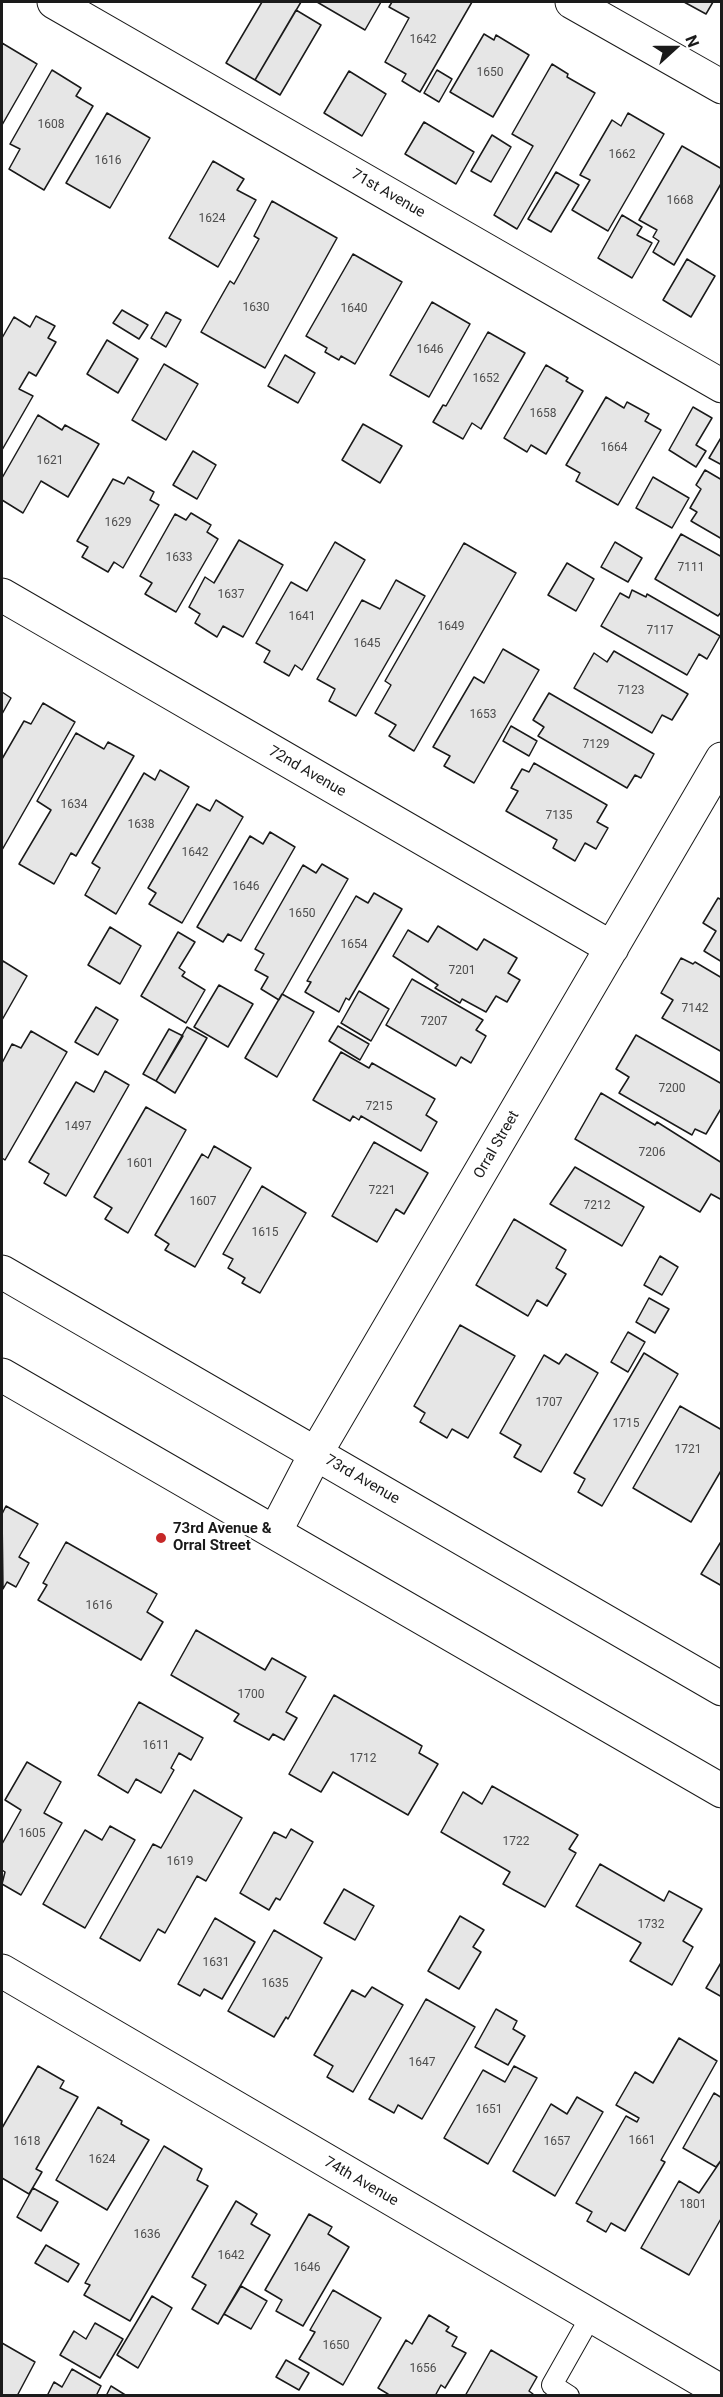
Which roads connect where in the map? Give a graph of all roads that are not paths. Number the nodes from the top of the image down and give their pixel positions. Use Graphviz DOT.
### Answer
graph roads {
  1 [pos="54,2"];
  2 [pos="572,2"];
  3 [pos="722,87"];
  4 [pos="722,386"];
  5 [pos="2,595"];
  6 [pos="722,759"];
  7 [pos="612,948"];
  8 [pos="2,1272"];
  9 [pos="2,1375"];
  10 [pos="316,1453"];
  11 [pos="275,1532"];
  12 [pos="722,1689"];
  13 [pos="722,1791"];
  14 [pos="2,1971"];
  15 [pos="591,2316"];
  16 [pos="722,2392"];
  17 [pos="568,2396"];
  1 -- 4 [label="street, 71st Avenue"];
  2 -- 3 [label="street"];
  5 -- 7 [label="street, 72nd Avenue"];
  6 -- 7 [label="street, Orral Street"];
  7 -- 10 [label="street, Orral Street"];
  8 -- 10 [label="street, 73rd Avenue"];
  9 -- 11 [label="street"];
  10 -- 11 [label="street, Orral Street"];
  10 -- 12 [label="street, 73rd Avenue"];
  11 -- 13 [label="street"];
  14 -- 15 [label="street, 74th Avenue"];
  15 -- 16 [label="street, 74th Avenue"];
  15 -- 17 [label="lane"];
}
